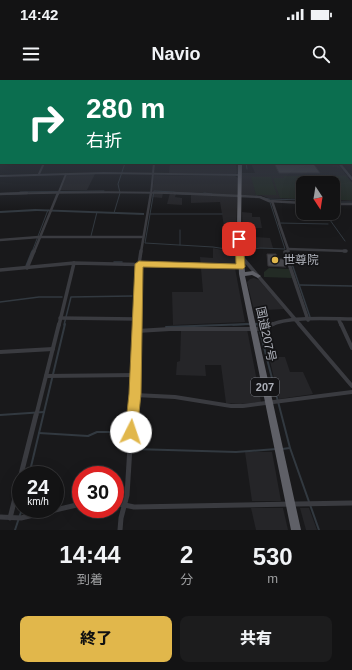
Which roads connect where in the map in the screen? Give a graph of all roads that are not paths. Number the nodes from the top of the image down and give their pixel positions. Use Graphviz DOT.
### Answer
graph roads {
  1 [pos="41,169"];
  2 [pos="153,169"];
  3 [pos="240,169"];
  4 [pos="344,169"];
  5 [pos="39,174"];
  6 [pos="66,174"];
  7 [pos="153,174"];
  8 [pos="240,175"];
  9 [pos="0,176"];
  10 [pos="352,179"];
  11 [pos="59,191"];
  12 [pos="153,192"];
  13 [pos="0,194"];
  14 [pos="240,196"];
  15 [pos="270,201"];
  16 [pos="296,202"];
  17 [pos="340,204"];
  18 [pos="352,204"];
  19 [pos="38,237"];
  20 [pos="143,237"];
  21 [pos="0,240"];
  22 [pos="288,249"];
  23 [pos="346,251"];
  24 [pos="239,252"];
  25 [pos="74,263"];
  26 [pos="139,264"];
  27 [pos="28,266"];
  28 [pos="240,267"];
  29 [pos="0,270"];
  30 [pos="242,274"];
  31 [pos="258,276"];
  32 [pos="64,318"];
  33 [pos="137,319"];
  34 [pos="308,320"];
  35 [pos="339,320"];
  36 [pos="352,320"];
  37 [pos="296,321"];
  38 [pos="255,327"];
  39 [pos="137,331"];
  40 [pos="352,348"];
  41 [pos="53,349"];
  42 [pos="0,352"];
  43 [pos="136,375"];
  44 [pos="50,376"];
  45 [pos="352,386"];
  46 [pos="352,392"];
  47 [pos="135,394"];
  48 [pos="275,402"];
  49 [pos="26,466"];
  50 [pos="352,503"];
  51 [pos="290,504"];
  52 [pos="125,505"];
  53 [pos="0,517"];
  54 [pos="12,518"];
  55 [pos="120,530"];
  56 [pos="296,530"];
  1 -- 5 [label="street"];
  2 -- 7 [label="street"];
  3 -- 8 [label="highway, 国道207号 / 207"];
  4 -- 10 [label="street"];
  5 -- 6 [label="street"];
  5 -- 9 [label="street"];
  6 -- 7 [label="street"];
  6 -- 11 [label="street"];
  7 -- 8 [label="street"];
  7 -- 12 [label="street"];
  8 -- 14 [label="highway, 国道207号 / 207"];
  11 -- 12 [label="street"];
  11 -- 13 [label="street"];
  11 -- 19 [label="street"];
  12 -- 14 [label="street"];
  12 -- 20 [label="street"];
  14 -- 15 [label="street"];
  14 -- 24 [label="highway, 国道207号 / 207"];
  15 -- 16 [label="street"];
  15 -- 22 [label="street"];
  17 -- 18 [label="street"];
  19 -- 20 [label="street"];
  19 -- 21 [label="street"];
  19 -- 27 [label="street"];
  20 -- 26 [label="street"];
  22 -- 23 [label="street"];
  22 -- 34 [label="street"];
  24 -- 28 [label="highway, 国道207号 / 207"];
  24 -- 31 [label="street"];
  25 -- 26 [label="street"];
  25 -- 27 [label="street"];
  25 -- 32 [label="street"];
  26 -- 28 [label="street"];
  26 -- 33 [label="street"];
  27 -- 29 [label="street"];
  28 -- 30 [label="highway, 国道207号 / 207"];
  30 -- 31 [label="highway"];
  30 -- 38 [label="highway, 国道207号 / 207"];
  31 -- 37 [label="street"];
  32 -- 33 [label="street"];
  32 -- 41 [label="street"];
  33 -- 39 [label="street"];
  34 -- 35 [label="street"];
  34 -- 37 [label="street"];
  35 -- 36 [label="street"];
  35 -- 40 [label="street"];
  37 -- 38 [label="street"];
  37 -- 45 [label="street"];
  38 -- 39 [label="street"];
  38 -- 48 [label="highway, 国道207号 / 207"];
  39 -- 43 [label="street"];
  41 -- 42 [label="street"];
  41 -- 44 [label="street"];
  43 -- 44 [label="street"];
  43 -- 47 [label="street"];
  44 -- 49 [label="street"];
  46 -- 48 [label="street"];
  47 -- 48 [label="street"];
  47 -- 52 [label="street"];
  48 -- 51 [label="highway, 国道207号 / 207"];
  50 -- 51 [label="street"];
  51 -- 52 [label="street"];
  51 -- 56 [label="highway, 国道207号 / 207"];
  52 -- 55 [label="street"];
  53 -- 54 [label="street"];
}
